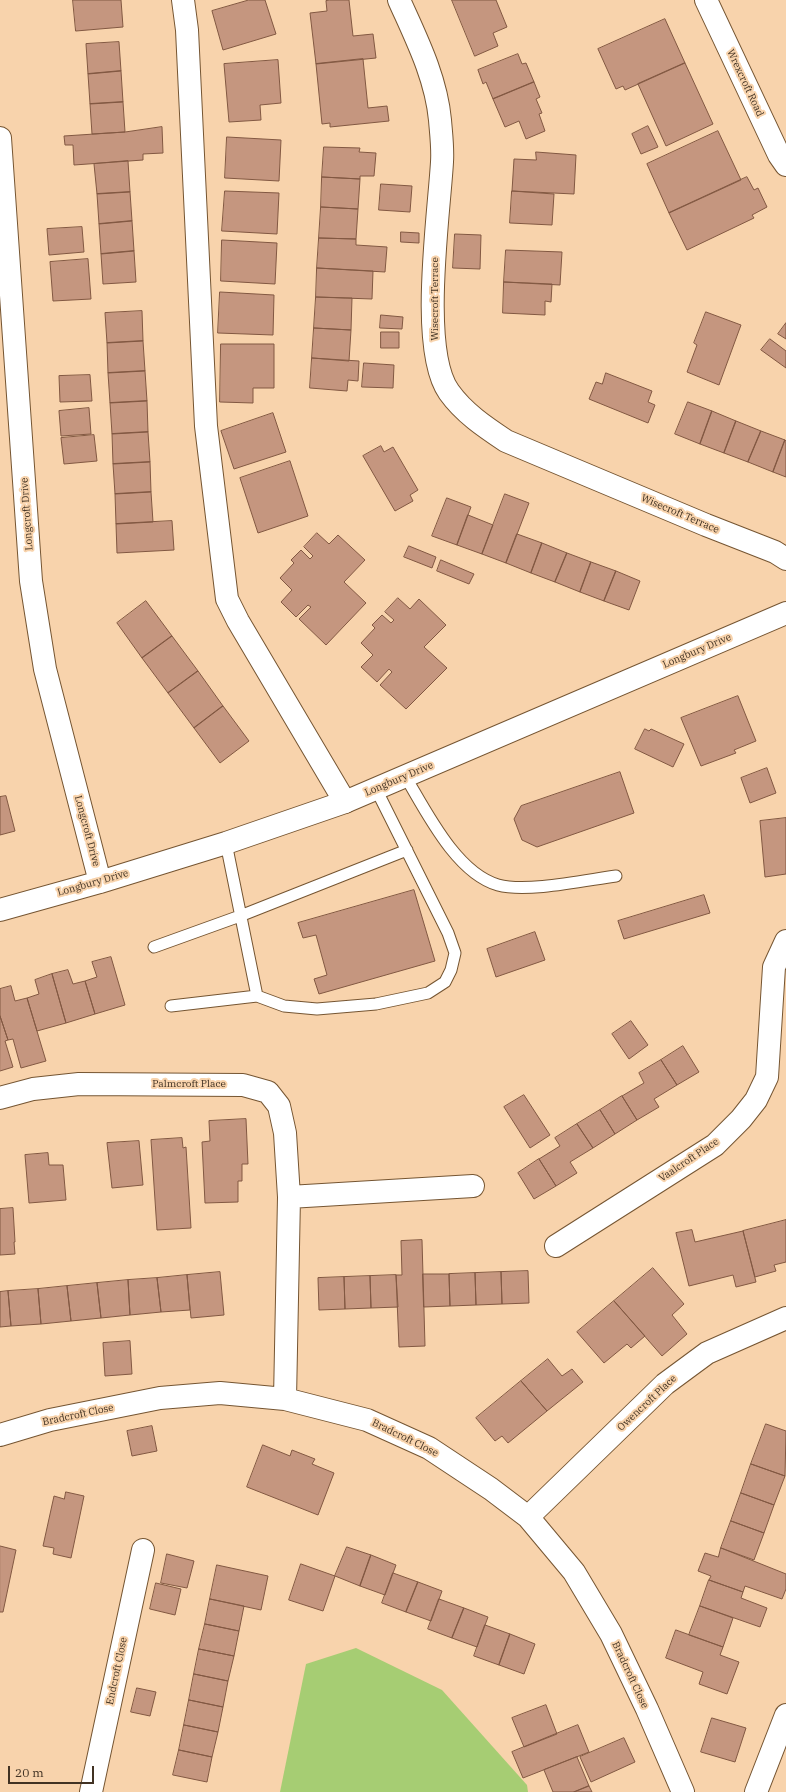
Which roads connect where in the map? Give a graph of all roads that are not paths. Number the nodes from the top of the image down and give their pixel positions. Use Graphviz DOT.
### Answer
graph roads {
  1 [pos="184,0"];
  2 [pos="399,0"];
  3 [pos="706,0"];
  4 [pos="0,138"];
  5 [pos="786,165"];
  6 [pos="786,559"];
  7 [pos="786,613"];
  8 [pos="405,776"];
  9 [pos="376,789"];
  10 [pos="345,802"];
  11 [pos="226,843"];
  12 [pos="407,850"];
  13 [pos="616,876"];
  14 [pos="100,882"];
  15 [pos="0,910"];
  16 [pos="240,916"];
  17 [pos="786,941"];
  18 [pos="154,947"];
  19 [pos="257,996"];
  20 [pos="171,1006"];
  21 [pos="0,1098"];
  22 [pos="472,1186"];
  23 [pos="289,1197"];
  24 [pos="556,1246"];
  25 [pos="786,1318"];
  26 [pos="285,1399"];
  27 [pos="0,1436"];
  28 [pos="528,1517"];
  29 [pos="143,1550"];
  30 [pos="786,1715"];
  31 [pos="90,1792"];
  32 [pos="683,1792"];
  33 [pos="756,1792"];
  1 -- 10 [label="street"];
  2 -- 6 [label="street, Wisecroft Terrace"];
  3 -- 5 [label="street, Wrexcroft Road"];
  4 -- 14 [label="street, Longcroft Drive"];
  7 -- 8 [label="street, Longbury Drive"];
  8 -- 9 [label="street, Longbury Drive"];
  8 -- 13 [label="lane"];
  9 -- 10 [label="street, Longbury Drive"];
  9 -- 12 [label="lane"];
  10 -- 11 [label="street, Longbury Drive"];
  11 -- 14 [label="street, Longbury Drive"];
  11 -- 16 [label="lane"];
  12 -- 16 [label="lane"];
  12 -- 19 [label="lane"];
  14 -- 15 [label="street, Longbury Drive"];
  16 -- 18 [label="lane"];
  16 -- 19 [label="lane"];
  17 -- 24 [label="street, Vaalcroft Place"];
  19 -- 20 [label="lane"];
  21 -- 23 [label="street, Palmcroft Place"];
  22 -- 23 [label="street"];
  23 -- 26 [label="street, Palmcroft Place"];
  25 -- 28 [label="street, Owencroft Place"];
  26 -- 27 [label="street, Bradcroft Close"];
  26 -- 28 [label="street, Bradcroft Close"];
  28 -- 32 [label="street, Bradcroft Close"];
  29 -- 31 [label="street, Endcroft Close"];
  30 -- 33 [label="street"];
}
